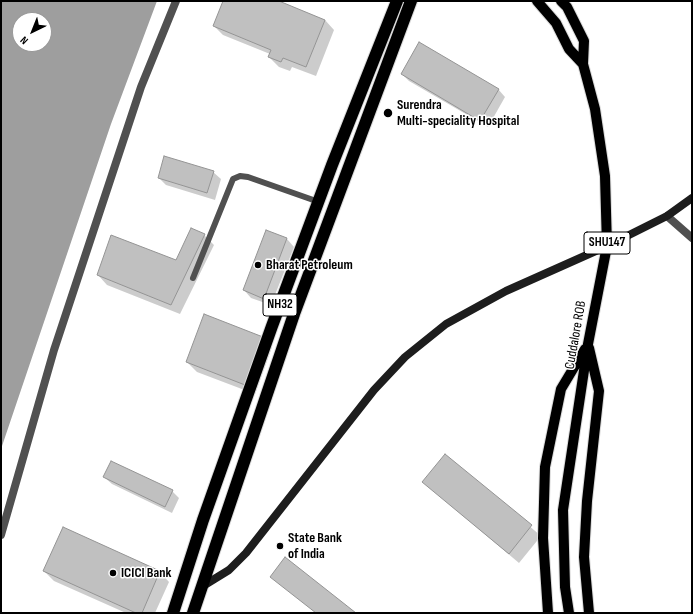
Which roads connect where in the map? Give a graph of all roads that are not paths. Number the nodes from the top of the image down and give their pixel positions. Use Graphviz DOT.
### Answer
graph roads {
  1 [pos="176,1"];
  2 [pos="397,1"];
  3 [pos="411,1"];
  4 [pos="538,1"];
  5 [pos="561,1"];
  6 [pos="583,64"];
  7 [pos="692,198"];
  8 [pos="319,202"];
  9 [pos="667,216"];
  10 [pos="692,238"];
  11 [pos="607,246"];
  12 [pos="193,278"];
  13 [pos="588,344"];
  14 [pos="1,535"];
  15 [pos="203,586"];
  16 [pos="173,613"];
  17 [pos="193,613"];
  18 [pos="548,613"];
  19 [pos="569,613"];
  20 [pos="589,613"];
  1 -- 14 [label="street"];
  2 -- 8 [label="highway, NH32"];
  3 -- 15 [label="highway, NH32"];
  4 -- 6 [label="main road, Cuddalore ROB / SHU147"];
  5 -- 6 [label="main road, Cuddalore ROB / SHU147"];
  6 -- 11 [label="main road, Cuddalore ROB / SHU147"];
  7 -- 9 [label="street"];
  8 -- 12 [label="lane"];
  8 -- 16 [label="highway, NH32"];
  9 -- 10 [label="street"];
  9 -- 11 [label="street"];
  11 -- 13 [label="main road, Cuddalore ROB / SHU147"];
  11 -- 15 [label="street"];
  13 -- 18 [label="main road"];
  13 -- 19 [label="main road, Cuddalore ROB / SHU147"];
  13 -- 20 [label="main road"];
  15 -- 17 [label="highway, NH32"];
}
